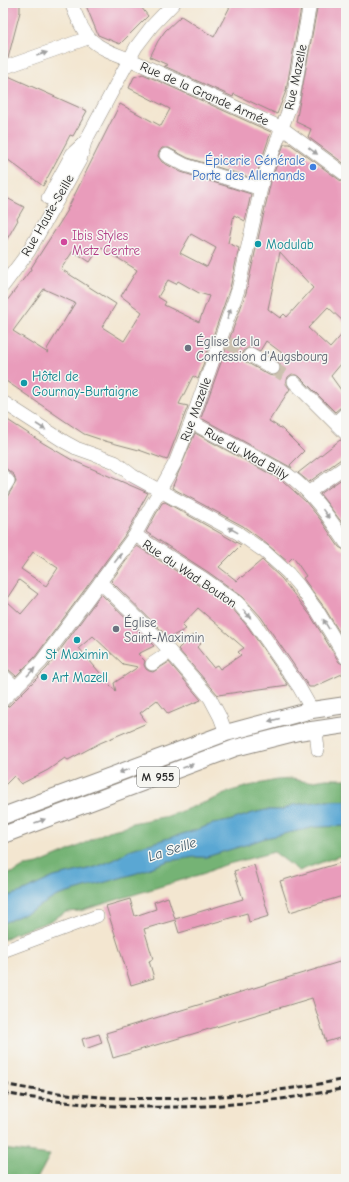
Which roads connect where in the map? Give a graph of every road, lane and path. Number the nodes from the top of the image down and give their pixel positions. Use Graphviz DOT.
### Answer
graph roads {
  1 [pos="71,3"];
  2 [pos="174,3"];
  3 [pos="310,3"];
  4 [pos="88,38"];
  5 [pos="129,59"];
  6 [pos="3,68"];
  7 [pos="282,128"];
  8 [pos="85,142"];
  9 [pos="166,155"];
  10 [pos="346,175"];
  11 [pos="260,189"];
  12 [pos="3,271"];
  13 [pos="3,286"];
  14 [pos="250,356"];
  15 [pos="273,368"];
  16 [pos="294,382"];
  17 [pos="5,404"];
  18 [pos="346,413"];
  19 [pos="191,422"];
  20 [pos="335,423"];
  21 [pos="346,434"];
  22 [pos="346,466"];
  23 [pos="3,476"];
  24 [pos="3,489"];
  25 [pos="160,490"];
  26 [pos="309,492"];
  27 [pos="136,535"];
  28 [pos="346,543"];
  29 [pos="100,582"];
  30 [pos="170,652"];
  31 [pos="346,658"];
  32 [pos="152,664"];
  33 [pos="3,675"];
  34 [pos="16,688"];
  35 [pos="3,700"];
  36 [pos="346,705"];
  37 [pos="312,710"];
  38 [pos="346,725"];
  39 [pos="316,730"];
  40 [pos="226,733"];
  41 [pos="318,750"];
  42 [pos="3,816"];
  43 [pos="3,834"];
  44 [pos="97,916"];
  45 [pos="3,951"];
  1 -- 4 [label="street"];
  2 -- 5 [label="street, Rue Haute-Seille"];
  3 -- 7 [label="street, Rue Mazelle"];
  4 -- 5 [label="street, Rue de la Grande Armée"];
  6 -- 4 [label="street, one-way"];
  5 -- 7 [label="street, Rue de la Grande Armée"];
  5 -- 8 [label="street, Rue Haute-Seille"];
  7 -- 10 [label="street, Rue de la Grande Armée, one-way"];
  7 -- 11 [label="street, Rue Mazelle"];
  8 -- 12 [label="street, Rue Haute-Seille"];
  8 -- 13 [label="street, Rue Haute-Seille"];
  9 -- 11 [label="street"];
  19 -- 11 [label="street, Rue Mazelle, one-way"];
  14 -- 15 [label="street"];
  16 -- 20 [label="street"];
  17 -- 25 [label="street, one-way"];
  18 -- 20 [label="street"];
  19 -- 25 [label="street, Rue Mazelle"];
  19 -- 26 [label="street, Rue du Wad Billy"];
  20 -- 21 [label="street"];
  22 -- 26 [label="street"];
  23 -- 24 [label="street"];
  25 -- 27 [label="street, Rue Mazelle"];
  31 -- 25 [label="street, one-way"];
  26 -- 28 [label="street, Rue du Wad Billy, one-way"];
  29 -- 27 [label="street, Rue Mazelle, one-way"];
  27 -- 37 [label="street, Rue du Wad Bouton, one-way"];
  29 -- 30 [label="street"];
  34 -- 29 [label="street, Rue Mazelle, one-way"];
  30 -- 32 [label="street"];
  30 -- 40 [label="street"];
  33 -- 34 [label="street"];
  34 -- 35 [label="street, Rue Mazelle"];
  36 -- 37 [label="main road, M 955"];
  37 -- 39 [label="main road"];
  37 -- 40 [label="main road, M 955, one-way"];
  38 -- 39 [label="main road, M 955"];
  39 -- 41 [label="street"];
  43 -- 39 [label="main road, M 955, one-way"];
  40 -- 42 [label="main road, M 955, one-way"];
  44 -- 45 [label="street"];
}
